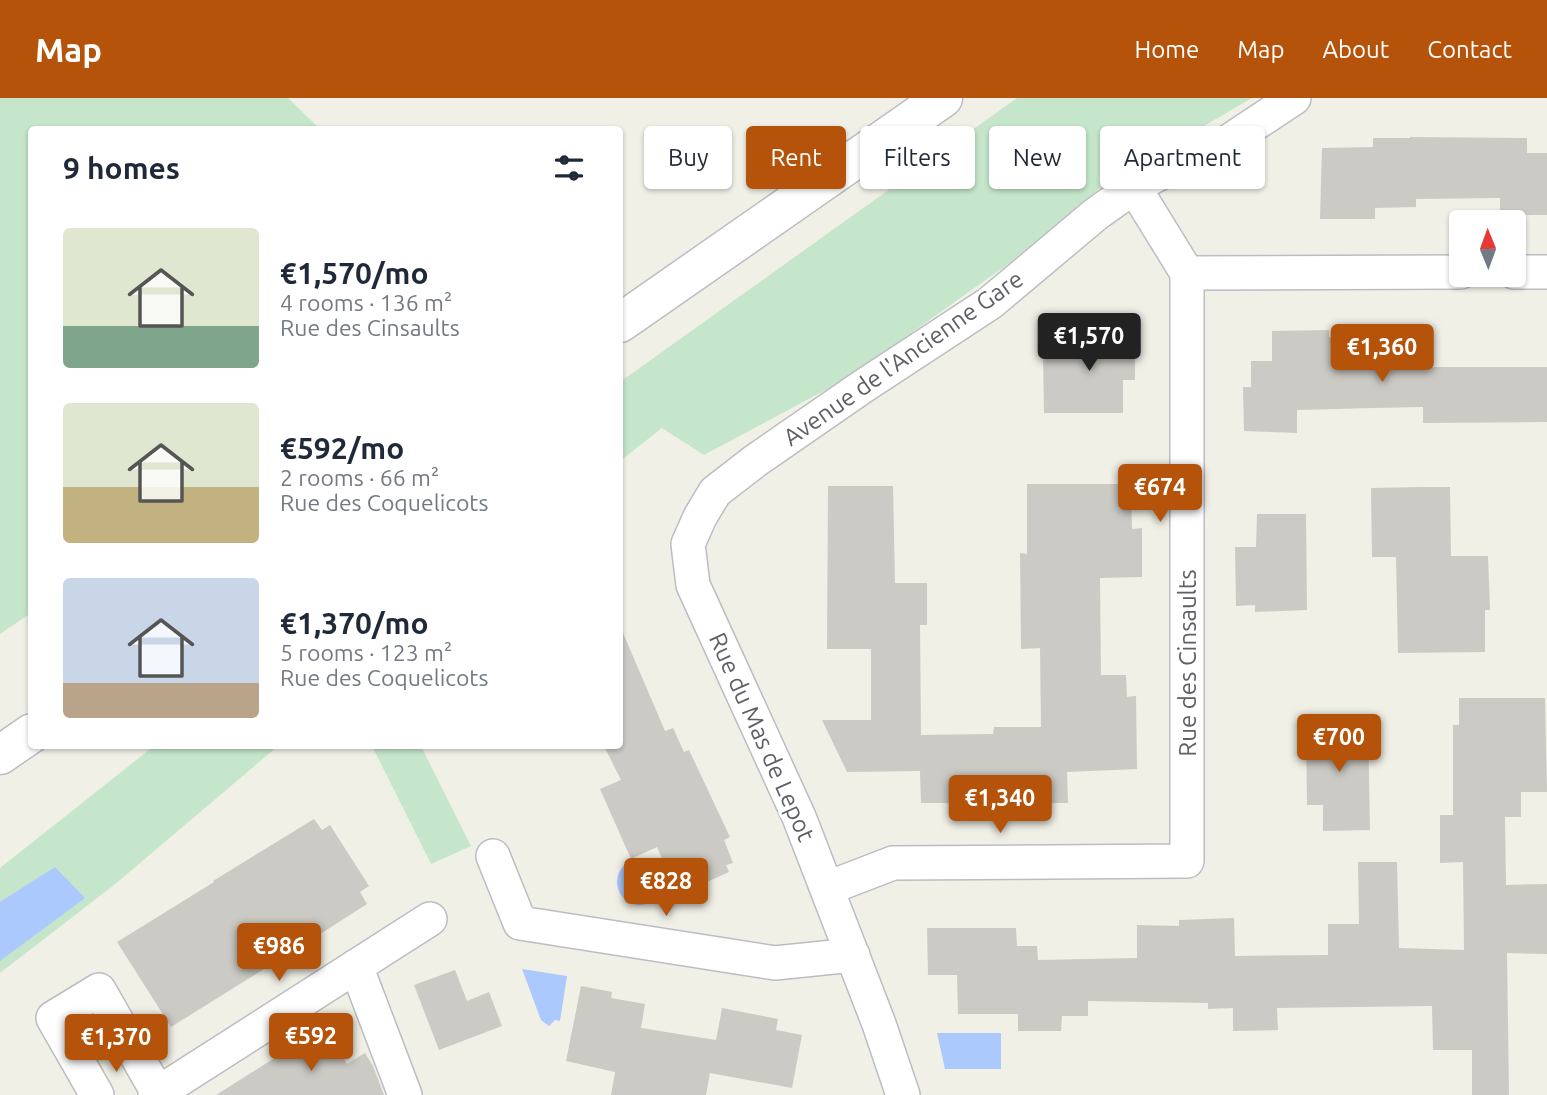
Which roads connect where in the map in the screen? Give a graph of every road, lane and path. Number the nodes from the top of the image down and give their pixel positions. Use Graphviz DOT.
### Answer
graph roads {
  1 [pos="943,98"];
  2 [pos="1294,98"];
  3 [pos="1252,126"];
  4 [pos="1131,189"];
  5 [pos="1135,189"];
  6 [pos="1449,272"];
  7 [pos="1526,272"];
  8 [pos="1547,272"];
  9 [pos="1187,273"];
  10 [pos="623,321"];
  11 [pos="700,517"];
  12 [pos="28,736"];
  13 [pos="0,755"];
  14 [pos="493,856"];
  15 [pos="828,888"];
  16 [pos="430,919"];
  17 [pos="853,955"];
  18 [pos="356,966"];
  19 [pos="156,1094"];
  20 [pos="97,1095"];
  21 [pos="405,1095"];
  22 [pos="903,1095"];
  1 -- 10 [label="main road"];
  2 -- 3 [label="street, Avenue de l'Ancienne Gare"];
  4 -- 11 [label="street, Avenue de l'Ancienne Gare"];
  5 -- 9 [label="street"];
  6 -- 9 [label="street"];
  7 -- 8 [label="street"];
  9 -- 15 [label="street, Rue des Cinsaults"];
  11 -- 15 [label="street, Rue du Mas de Lepot"];
  12 -- 13 [label="main road"];
  14 -- 17 [label="street"];
  15 -- 17 [label="street, Rue du Mas de Lepot"];
  16 -- 18 [label="street"];
  17 -- 22 [label="street, Rue du Mas de Lepot"];
  18 -- 19 [label="street"];
  18 -- 21 [label="street"];
  19 -- 20 [label="street"];
}
